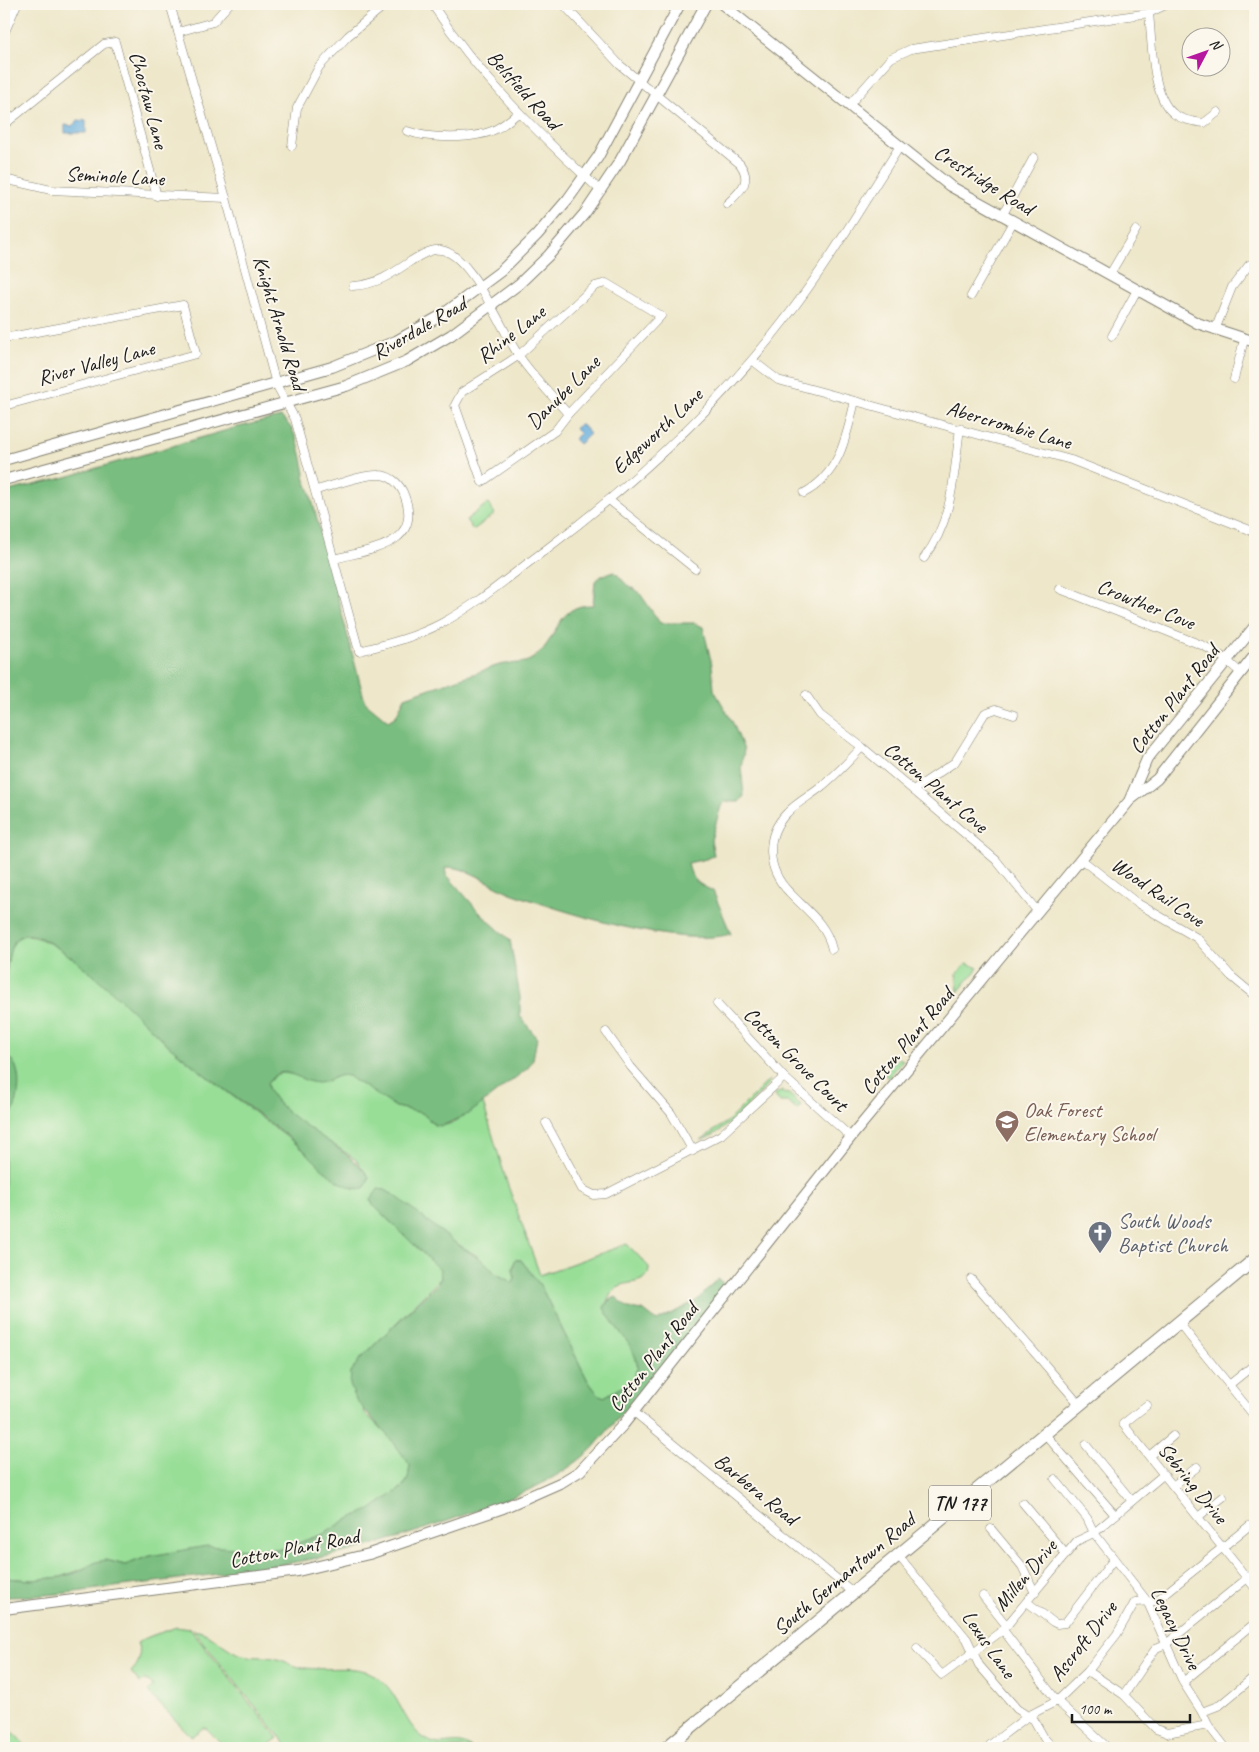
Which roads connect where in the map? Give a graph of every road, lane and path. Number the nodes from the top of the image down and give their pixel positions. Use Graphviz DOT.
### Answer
graph roads {
  1 [pos="17,4"];
  2 [pos="170,4"];
  3 [pos="229,4"];
  4 [pos="386,4"];
  5 [pos="432,4"];
  6 [pos="563,4"];
  7 [pos="680,4"];
  8 [pos="706,4"];
  9 [pos="722,4"];
  10 [pos="1168,4"];
  11 [pos="1149,13"];
  12 [pos="178,32"];
  13 [pos="4,34"];
  14 [pos="638,80"];
  15 [pos="654,95"];
  16 [pos="849,105"];
  17 [pos="1218,112"];
  18 [pos="518,113"];
  19 [pos="4,126"];
  20 [pos="407,131"];
  21 [pos="292,146"];
  22 [pos="900,146"];
  23 [pos="1034,157"];
  24 [pos="585,176"];
  25 [pos="4,179"];
  26 [pos="601,191"];
  27 [pos="157,196"];
  28 [pos="226,198"];
  29 [pos="727,204"];
  30 [pos="1002,216"];
  31 [pos="1013,222"];
  32 [pos="1136,230"];
  33 [pos="1249,265"];
  34 [pos="1110,274"];
  35 [pos="352,286"];
  36 [pos="480,288"];
  37 [pos="1137,290"];
  38 [pos="971,296"];
  39 [pos="491,306"];
  40 [pos="661,316"];
  41 [pos="1215,330"];
  42 [pos="1112,336"];
  43 [pos="4,338"];
  44 [pos="1244,340"];
  45 [pos="1255,342"];
  46 [pos="518,356"];
  47 [pos="752,360"];
  48 [pos="1234,379"];
  49 [pos="276,384"];
  50 [pos="855,401"];
  51 [pos="285,402"];
  52 [pos="4,406"];
  53 [pos="568,414"];
  54 [pos="960,428"];
  55 [pos="4,460"];
  56 [pos="4,480"];
  57 [pos="482,482"];
  58 [pos="316,490"];
  59 [pos="804,493"];
  60 [pos="609,500"];
  61 [pos="1255,532"];
  62 [pos="924,558"];
  63 [pos="334,560"];
  64 [pos="695,568"];
  65 [pos="1060,589"];
  66 [pos="1255,626"];
  67 [pos="359,651"];
  68 [pos="1255,654"];
  69 [pos="1227,660"];
  70 [pos="1241,673"];
  71 [pos="806,695"];
  72 [pos="1014,715"];
  73 [pos="862,747"];
  74 [pos="913,790"];
  75 [pos="1130,800"];
  76 [pos="1082,860"];
  77 [pos="1038,912"];
  78 [pos="832,949"];
  79 [pos="1254,993"];
  80 [pos="717,1004"];
  81 [pos="606,1032"];
  82 [pos="784,1077"];
  83 [pos="546,1123"];
  84 [pos="851,1138"];
  85 [pos="693,1151"];
  86 [pos="1255,1259"];
  87 [pos="971,1279"];
  88 [pos="1179,1324"];
  89 [pos="1255,1364"];
  90 [pos="1229,1385"];
  91 [pos="1079,1404"];
  92 [pos="1147,1405"];
  93 [pos="634,1412"];
  94 [pos="1255,1417"];
  95 [pos="1044,1433"];
  96 [pos="1173,1436"];
  97 [pos="1086,1445"];
  98 [pos="1149,1456"];
  99 [pos="1197,1467"];
  100 [pos="1163,1475"];
  101 [pos="1055,1479"];
  102 [pos="1173,1486"];
  103 [pos="1223,1497"];
  104 [pos="1132,1501"];
  105 [pos="1023,1504"];
  106 [pos="1115,1515"];
  107 [pos="1198,1517"];
  108 [pos="1249,1526"];
  109 [pos="991,1530"];
  110 [pos="1094,1533"];
  111 [pos="1223,1548"];
  112 [pos="1065,1553"];
  113 [pos="898,1556"];
  114 [pos="1114,1559"];
  115 [pos="1255,1572"];
  116 [pos="1248,1578"];
  117 [pos="1255,1588"];
  118 [pos="854,1593"];
  119 [pos="1035,1593"];
  120 [pos="983,1596"];
  121 [pos="1147,1601"];
  122 [pos="1027,1602"];
  123 [pos="4,1609"];
  124 [pos="1255,1625"];
  125 [pos="1004,1628"];
  126 [pos="1166,1644"];
  127 [pos="917,1648"];
  128 [pos="973,1651"];
  129 [pos="1088,1671"];
  130 [pos="1255,1676"];
  131 [pos="1182,1682"];
  132 [pos="1124,1695"];
  133 [pos="1057,1701"];
  134 [pos="1202,1712"];
  135 [pos="1028,1716"];
  136 [pos="1208,1725"];
  137 [pos="990,1744"];
  138 [pos="666,1748"];
  139 [pos="1053,1748"];
  140 [pos="1108,1748"];
  141 [pos="1226,1748"];
  1 -- 13 [label="street"];
  2 -- 12 [label="street, Knight Arnold Road"];
  3 -- 12 [label="street"];
  4 -- 21 [label="street"];
  5 -- 18 [label="street, Belsfield Road"];
  6 -- 14 [label="street"];
  7 -- 14 [label="street, Riverdale Road"];
  8 -- 15 [label="street, Riverdale Road"];
  9 -- 16 [label="street, Crestridge Road"];
  10 -- 11 [label="street"];
  11 -- 16 [label="street"];
  11 -- 17 [label="street"];
  12 -- 28 [label="street, Knight Arnold Road"];
  14 -- 15 [label="street"];
  14 -- 24 [label="street, Riverdale Road"];
  15 -- 26 [label="street, Riverdale Road"];
  15 -- 29 [label="street"];
  16 -- 22 [label="street, Crestridge Road"];
  18 -- 20 [label="street"];
  18 -- 24 [label="street, Belsfield Road"];
  19 -- 27 [label="street, Choctaw Lane"];
  22 -- 30 [label="street, Crestridge Road"];
  22 -- 47 [label="street, Edgeworth Lane"];
  23 -- 30 [label="street"];
  24 -- 26 [label="street, Belsfield Road"];
  24 -- 36 [label="street, Riverdale Road"];
  25 -- 27 [label="street, Seminole Lane"];
  26 -- 39 [label="street, Riverdale Road"];
  27 -- 28 [label="street, Seminole Lane"];
  28 -- 49 [label="street, Knight Arnold Road"];
  30 -- 31 [label="street, Crestridge Road"];
  31 -- 34 [label="street, Crestridge Road"];
  31 -- 38 [label="street"];
  32 -- 34 [label="street"];
  33 -- 41 [label="street"];
  34 -- 37 [label="street, Crestridge Road"];
  35 -- 36 [label="street"];
  36 -- 39 [label="street"];
  36 -- 49 [label="street, Riverdale Road"];
  37 -- 41 [label="street, Crestridge Road"];
  37 -- 42 [label="street"];
  39 -- 46 [label="street"];
  39 -- 51 [label="street, Riverdale Road"];
  40 -- 46 [label="street, Rhine Lane"];
  40 -- 53 [label="street, Danube Lane"];
  41 -- 44 [label="street, Crestridge Road"];
  43 -- 52 [label="street, River Valley Lane"];
  44 -- 45 [label="street, Crestridge Road"];
  44 -- 48 [label="street"];
  46 -- 53 [label="street"];
  46 -- 57 [label="street, Rhine Lane"];
  47 -- 50 [label="street, Abercrombie Lane"];
  47 -- 60 [label="street, Edgeworth Lane"];
  49 -- 51 [label="street, Knight Arnold Road"];
  49 -- 55 [label="street, Riverdale Road"];
  50 -- 54 [label="street, Abercrombie Lane"];
  50 -- 59 [label="street"];
  51 -- 56 [label="street, Riverdale Road"];
  51 -- 58 [label="street, Knight Arnold Road"];
  53 -- 57 [label="street, Danube Lane"];
  54 -- 61 [label="street, Abercrombie Lane"];
  54 -- 62 [label="street"];
  58 -- 63 [label="street, Knight Arnold Road"];
  58 -- 63 [label="street"];
  60 -- 64 [label="street"];
  60 -- 67 [label="street, Edgeworth Lane"];
  63 -- 67 [label="street, Knight Arnold Road"];
  65 -- 69 [label="street, Crowther Cove"];
  66 -- 69 [label="street, Cotton Plant Road"];
  68 -- 70 [label="street, Cotton Plant Road"];
  69 -- 70 [label="street, Crowther Cove"];
  69 -- 75 [label="street, Cotton Plant Road"];
  70 -- 75 [label="street, Cotton Plant Road"];
  71 -- 73 [label="street, Cotton Plant Cove"];
  72 -- 74 [label="street"];
  73 -- 74 [label="street, Cotton Plant Cove"];
  73 -- 78 [label="street"];
  74 -- 77 [label="street, Cotton Plant Cove"];
  75 -- 76 [label="street, Cotton Plant Road"];
  76 -- 77 [label="street, Cotton Plant Road"];
  76 -- 79 [label="street, Wood Rail Cove"];
  77 -- 84 [label="street, Cotton Plant Road"];
  80 -- 82 [label="street, Cotton Grove Court"];
  81 -- 85 [label="street"];
  82 -- 84 [label="street, Cotton Grove Court"];
  82 -- 85 [label="street"];
  83 -- 85 [label="street"];
  84 -- 93 [label="street, Cotton Plant Road"];
  86 -- 88 [label="main road, South Germantown Road / TN 177"];
  87 -- 91 [label="street"];
  88 -- 90 [label="street"];
  88 -- 91 [label="main road, South Germantown Road / TN 177"];
  89 -- 90 [label="street"];
  90 -- 94 [label="street"];
  91 -- 95 [label="main road, South Germantown Road / TN 177"];
  92 -- 98 [label="street, Sebring Drive"];
  93 -- 118 [label="street, Barbera Road"];
  93 -- 123 [label="street, Cotton Plant Road"];
  95 -- 106 [label="street"];
  95 -- 113 [label="main road, South Germantown Road / TN 177"];
  96 -- 98 [label="street"];
  97 -- 104 [label="street"];
  98 -- 100 [label="street, Sebring Drive"];
  99 -- 102 [label="street"];
  100 -- 102 [label="street, Sebring Drive"];
  100 -- 104 [label="street, Millen Drive"];
  101 -- 110 [label="street, Legacy Drive"];
  102 -- 107 [label="street, Sebring Drive"];
  103 -- 107 [label="street"];
  104 -- 106 [label="street, Millen Drive"];
  105 -- 112 [label="street"];
  106 -- 110 [label="street, Millen Drive"];
  107 -- 111 [label="street, Sebring Drive"];
  108 -- 111 [label="street, Ascroft Drive"];
  109 -- 119 [label="street"];
  110 -- 112 [label="street, Millen Drive"];
  110 -- 114 [label="street, Legacy Drive"];
  111 -- 116 [label="street, Sebring Drive"];
  111 -- 121 [label="street, Ascroft Drive"];
  112 -- 119 [label="street, Millen Drive"];
  113 -- 118 [label="main road, South Germantown Road / TN 177"];
  113 -- 128 [label="street, Lexus Lane"];
  114 -- 121 [label="street, Legacy Drive"];
  114 -- 122 [label="street"];
  115 -- 116 [label="street"];
  116 -- 117 [label="street, Sebring Drive"];
  116 -- 126 [label="street"];
  118 -- 138 [label="main road, South Germantown Road / TN 177"];
  119 -- 122 [label="street, Millen Drive"];
  120 -- 125 [label="street"];
  121 -- 126 [label="street, Legacy Drive"];
  121 -- 129 [label="street, Ascroft Drive"];
  122 -- 125 [label="street, Millen Drive"];
  124 -- 131 [label="street"];
  125 -- 128 [label="street, Millen Drive"];
  125 -- 133 [label="street"];
  126 -- 131 [label="street, Legacy Drive"];
  126 -- 132 [label="street"];
  127 -- 128 [label="street, Millen Drive"];
  128 -- 135 [label="street, Lexus Lane"];
  129 -- 132 [label="street"];
  129 -- 133 [label="street, Ascroft Drive"];
  130 -- 134 [label="street"];
  131 -- 134 [label="street, Legacy Drive"];
  132 -- 136 [label="street"];
  133 -- 135 [label="street, Ascroft Drive"];
  133 -- 140 [label="street"];
  134 -- 136 [label="street, Legacy Drive"];
  135 -- 137 [label="street, Ascroft Drive"];
  135 -- 139 [label="street, Lexus Lane"];
  136 -- 141 [label="street, Legacy Drive"];
}
